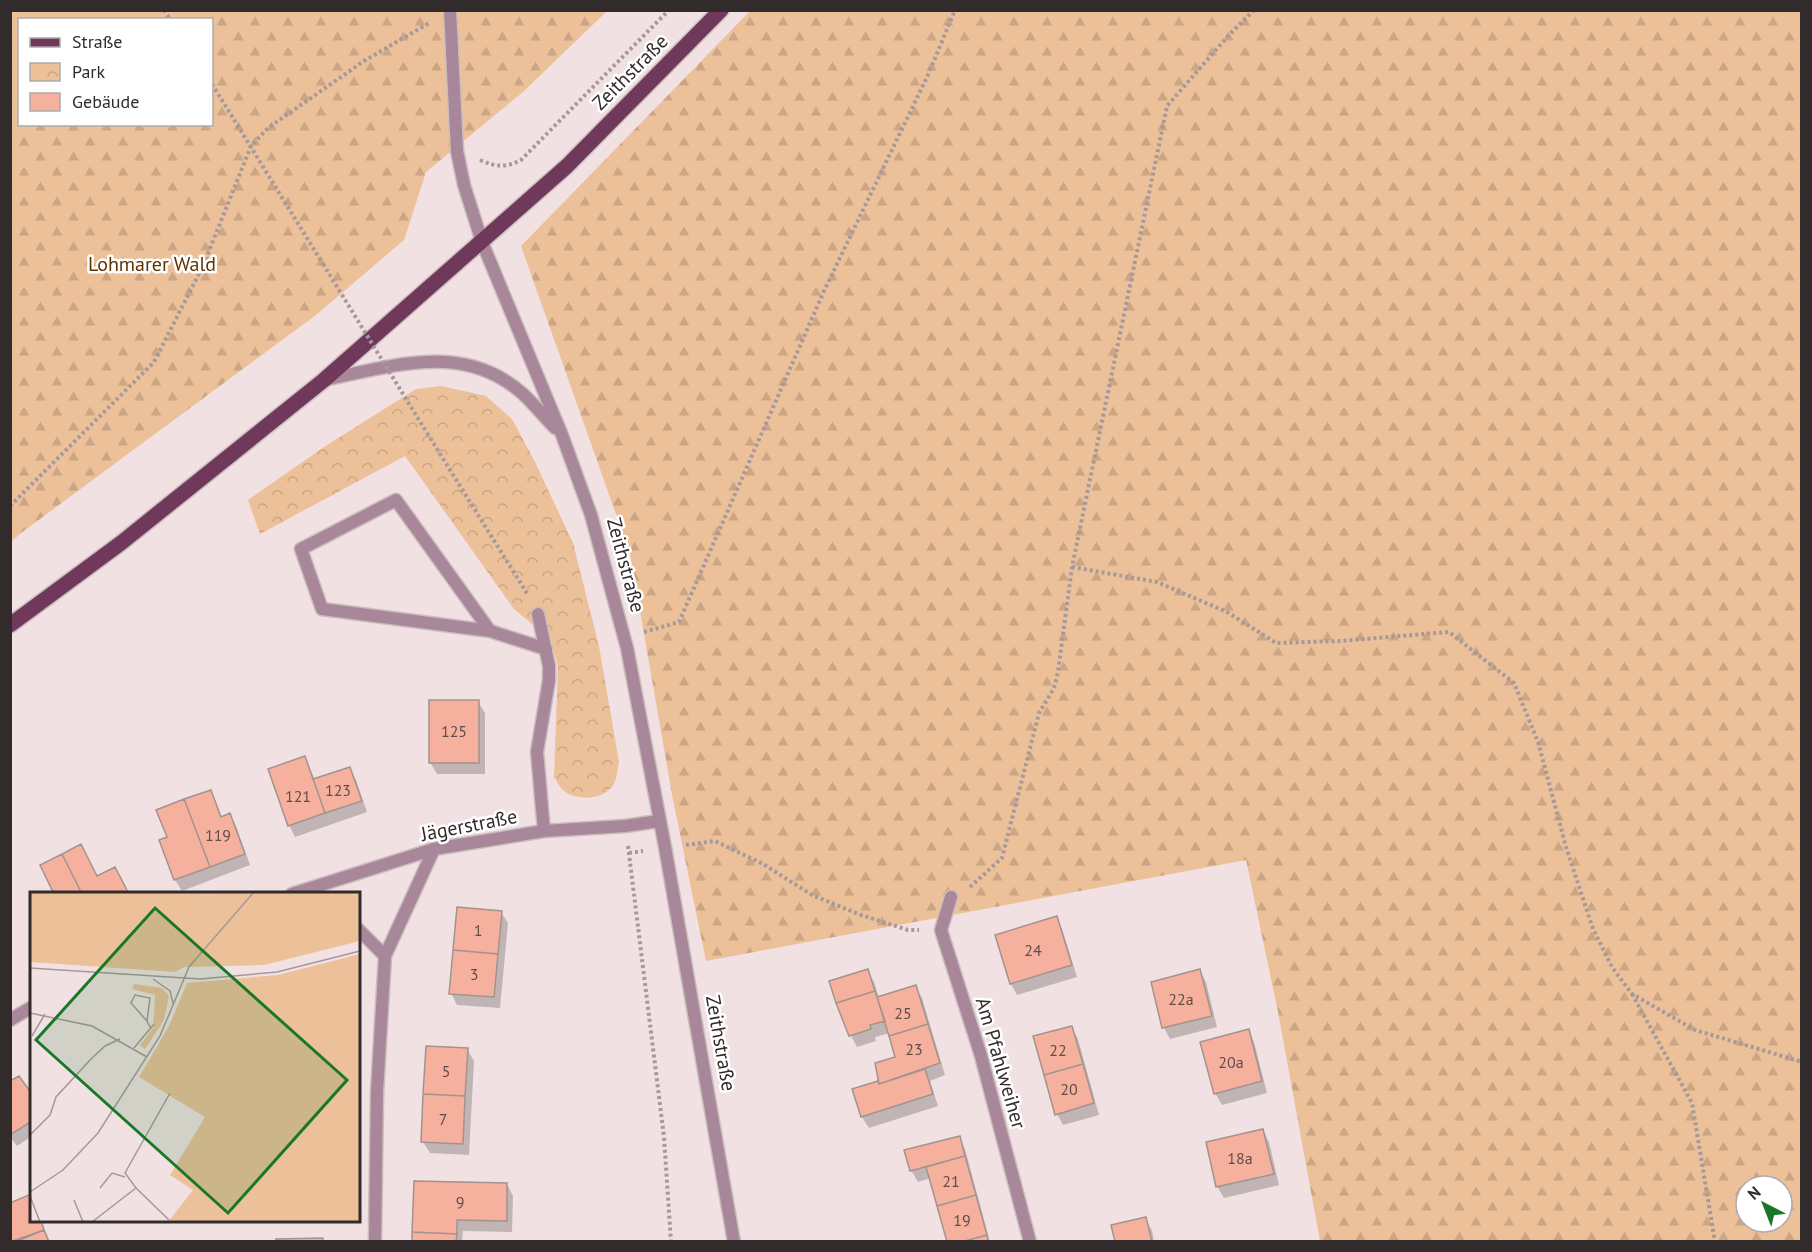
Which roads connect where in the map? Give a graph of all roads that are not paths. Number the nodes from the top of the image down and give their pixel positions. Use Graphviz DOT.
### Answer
graph roads {
  1 [pos="721,10"];
  2 [pos="450,11"];
  3 [pos="482,242"];
  4 [pos="324,380"];
  5 [pos="562,435"];
  6 [pos="538,614"];
  7 [pos="10,625"];
  8 [pos="490,631"];
  9 [pos="546,650"];
  10 [pos="659,821"];
  11 [pos="544,831"];
  12 [pos="434,849"];
  13 [pos="320,890"];
  14 [pos="951,897"];
  15 [pos="360,931"];
  16 [pos="385,956"];
  17 [pos="30,1008"];
  18 [pos="10,1020"];
  19 [pos="375,1242"];
  20 [pos="734,1242"];
  21 [pos="1030,1242"];
  1 -- 3 [label="main road, Zeithstraße"];
  2 -- 3 [label="street"];
  3 -- 4 [label="main road"];
  3 -- 5 [label="street, Zeithstraße"];
  4 -- 5 [label="street"];
  4 -- 7 [label="main road"];
  5 -- 10 [label="street, Zeithstraße"];
  6 -- 9 [label="street"];
  8 -- 8 [label="street"];
  8 -- 9 [label="street"];
  9 -- 11 [label="street"];
  10 -- 11 [label="street, Jägerstraße"];
  10 -- 20 [label="street, Zeithstraße"];
  11 -- 12 [label="street, Jägerstraße"];
  12 -- 13 [label="street, Jägerstraße"];
  12 -- 16 [label="street"];
  14 -- 21 [label="street, Am Pfahlweiher"];
  15 -- 16 [label="street"];
  16 -- 19 [label="street"];
  17 -- 18 [label="street"];
}
